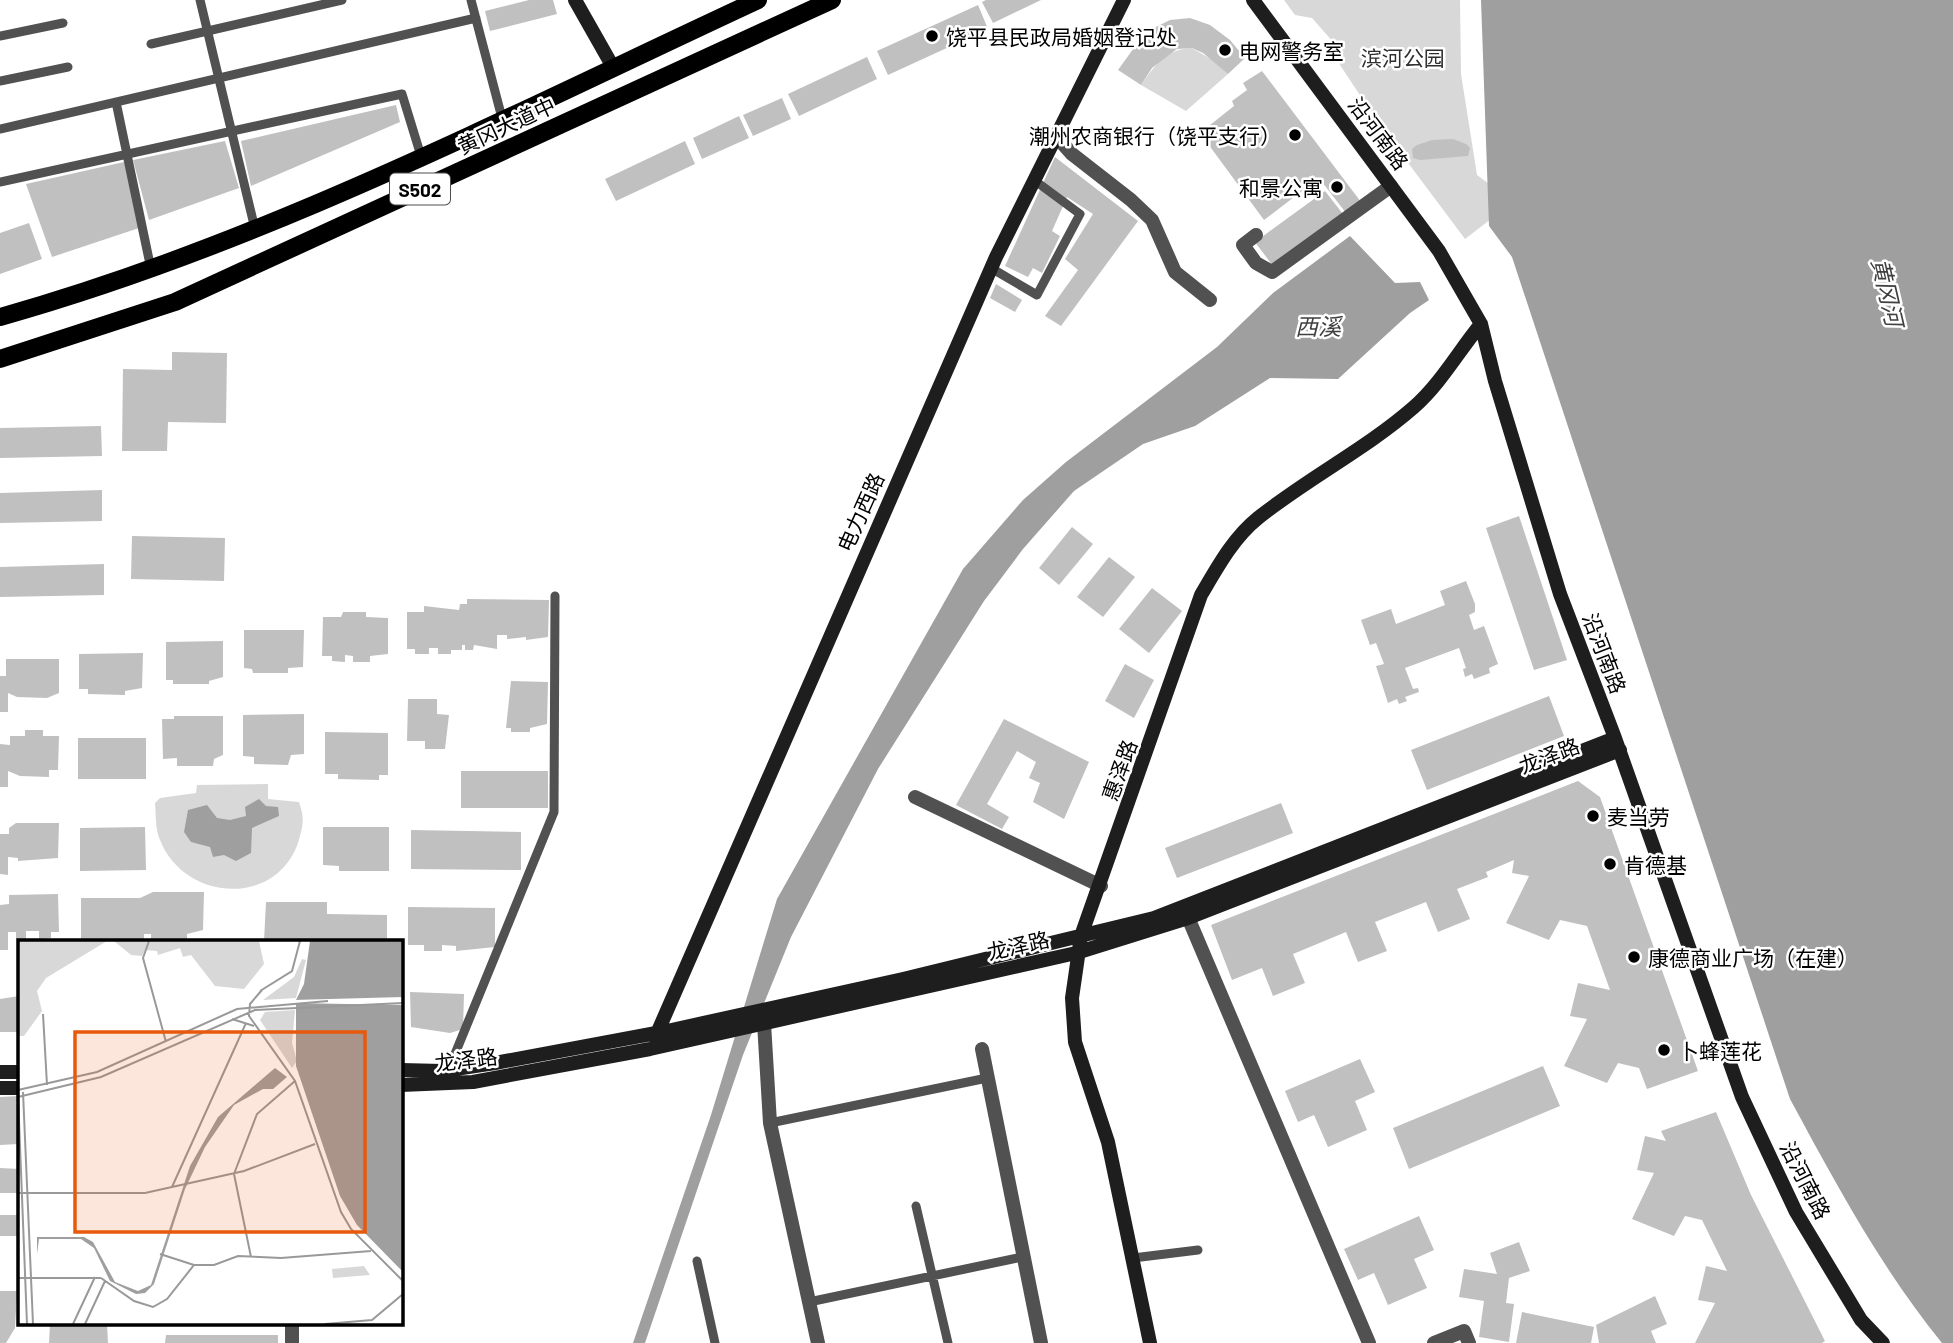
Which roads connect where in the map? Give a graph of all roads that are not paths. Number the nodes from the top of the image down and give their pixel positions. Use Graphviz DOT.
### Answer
graph roads {
  1 [pos="200,0"];
  2 [pos="342,0"];
  3 [pos="471,0"];
  4 [pos="575,0"];
  5 [pos="758,0"];
  6 [pos="832,0"];
  7 [pos="1124,0"];
  8 [pos="1253,0"];
  9 [pos="476,18"];
  10 [pos="63,23"];
  11 [pos="207,32"];
  12 [pos="0,36"];
  13 [pos="151,44"];
  14 [pos="68,67"];
  15 [pos="613,67"];
  16 [pos="217,78"];
  17 [pos="0,81"];
  18 [pos="116,102"];
  19 [pos="502,118"];
  20 [pos="0,129"];
  21 [pos="229,131"];
  22 [pos="1056,136"];
  23 [pos="128,156"];
  24 [pos="421,156"];
  25 [pos="1034,180"];
  26 [pos="0,182"];
  27 [pos="1391,186"];
  28 [pos="255,229"];
  29 [pos="1256,235"];
  30 [pos="991,268"];
  31 [pos="151,269"];
  32 [pos="1210,300"];
  33 [pos="0,317"];
  34 [pos="1481,324"];
  35 [pos="0,359"];
  36 [pos="555,596"];
  37 [pos="1618,744"];
  38 [pos="915,797"];
  39 [pos="1101,886"];
  40 [pos="1186,912"];
  41 [pos="1081,936"];
  42 [pos="1076,953"];
  43 [pos="764,1023"];
  44 [pos="657,1033"];
  45 [pos="650,1049"];
  46 [pos="982,1049"];
  47 [pos="402,1070"];
  48 [pos="448,1070"];
  49 [pos="0,1072"];
  50 [pos="18,1072"];
  51 [pos="988,1078"];
  52 [pos="402,1085"];
  53 [pos="442,1086"];
  54 [pos="0,1088"];
  55 [pos="18,1088"];
  56 [pos="771,1124"];
  57 [pos="916,1206"];
  58 [pos="1198,1250"];
  59 [pos="1022,1257"];
  60 [pos="1133,1258"];
  61 [pos="697,1261"];
  62 [pos="809,1302"];
  63 [pos="1877,1341"];
  64 [pos="715,1343"];
  65 [pos="818,1343"];
  66 [pos="948,1343"];
  67 [pos="1041,1343"];
  68 [pos="1150,1343"];
  69 [pos="1369,1343"];
  70 [pos="1434,1343"];
  71 [pos="1469,1343"];
  1 -- 11 [label="lane"];
  2 -- 11 [label="lane"];
  3 -- 9 [label="lane"];
  4 -- 15 [label="main road"];
  5 -- 15 [label="main road, 黄冈大道中 / S502"];
  6 -- 35 [label="main road, 黄冈大道中 / S502"];
  7 -- 22 [label="main road, 电力西路"];
  8 -- 27 [label="main road, 沿河南路"];
  9 -- 16 [label="lane"];
  9 -- 19 [label="lane"];
  10 -- 12 [label="lane"];
  11 -- 13 [label="lane"];
  11 -- 16 [label="lane"];
  14 -- 17 [label="lane"];
  15 -- 19 [label="main road, 黄冈大道中 / S502"];
  16 -- 18 [label="lane"];
  16 -- 21 [label="lane"];
  18 -- 20 [label="lane"];
  18 -- 23 [label="lane"];
  19 -- 24 [label="main road, 黄冈大道中 / S502"];
  21 -- 23 [label="lane"];
  21 -- 24 [label="lane"];
  21 -- 28 [label="lane"];
  22 -- 25 [label="main road, 电力西路"];
  22 -- 32 [label="street"];
  23 -- 26 [label="lane"];
  23 -- 31 [label="lane"];
  24 -- 28 [label="main road, 黄冈大道中 / S502"];
  25 -- 30 [label="main road, 电力西路"];
  25 -- 30 [label="lane"];
  27 -- 29 [label="street"];
  27 -- 34 [label="main road, 沿河南路"];
  28 -- 31 [label="main road, 黄冈大道中 / S502"];
  30 -- 44 [label="main road, 电力西路"];
  31 -- 33 [label="main road, 黄冈大道中 / S502"];
  34 -- 37 [label="main road, 沿河南路"];
  34 -- 39 [label="main road, 惠泽路"];
  36 -- 48 [label="lane"];
  37 -- 40 [label="main road, 龙泽路"];
  37 -- 63 [label="main road, 沿河南路"];
  38 -- 39 [label="street"];
  39 -- 41 [label="main road, 惠泽路"];
  40 -- 41 [label="main road, 龙泽路"];
  40 -- 42 [label="main road, 龙泽路"];
  40 -- 69 [label="street"];
  41 -- 42 [label="main road, 惠泽路"];
  41 -- 44 [label="main road, 龙泽路"];
  42 -- 43 [label="main road, 龙泽路"];
  42 -- 60 [label="main road, 惠泽路"];
  43 -- 45 [label="main road, 龙泽路"];
  43 -- 56 [label="street"];
  44 -- 45 [label="main road, 电力西路"];
  44 -- 48 [label="main road, 龙泽路"];
  45 -- 53 [label="main road, 龙泽路"];
  46 -- 51 [label="street"];
  47 -- 48 [label="main road, 龙泽路"];
  48 -- 53 [label="lane"];
  49 -- 50 [label="main road"];
  51 -- 56 [label="lane"];
  51 -- 59 [label="street"];
  52 -- 53 [label="main road, 龙泽路"];
  54 -- 55 [label="main road"];
  56 -- 62 [label="street"];
  57 -- 66 [label="lane"];
  58 -- 60 [label="lane"];
  59 -- 62 [label="lane"];
  59 -- 67 [label="street"];
  60 -- 68 [label="main road, 惠泽路"];
  61 -- 64 [label="lane"];
  62 -- 65 [label="street"];
  70 -- 71 [label="street"];
}
